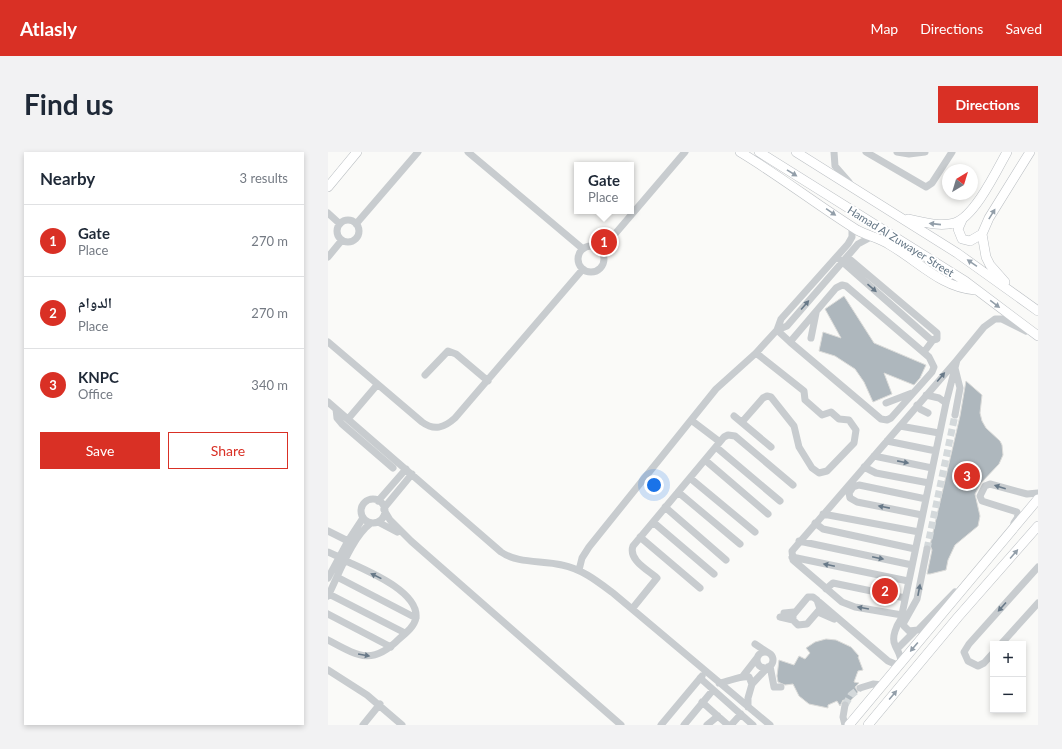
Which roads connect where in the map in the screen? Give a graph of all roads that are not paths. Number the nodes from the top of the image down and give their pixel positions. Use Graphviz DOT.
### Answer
graph roads {
  1 [pos="350,152"];
  2 [pos="357,152"];
  3 [pos="418,152"];
  4 [pos="468,152"];
  5 [pos="679,152"];
  6 [pos="685,152"];
  7 [pos="740,152"];
  8 [pos="759,152"];
  9 [pos="796,152"];
  10 [pos="834,152"];
  11 [pos="866,152"];
  12 [pos="897,152"];
  13 [pos="925,152"];
  14 [pos="952,152"];
  15 [pos="1007,152"];
  16 [pos="1030,152"];
  17 [pos="328,178"];
  18 [pos="328,187"];
  19 [pos="858,191"];
  20 [pos="634,204"];
  21 [pos="634,210"];
  22 [pos="328,213"];
  23 [pos="626,214"];
  24 [pos="630,214"];
  25 [pos="901,218"];
  26 [pos="962,220"];
  27 [pos="340,224"];
  28 [pos="356,224"];
  29 [pos="852,226"];
  30 [pos="982,234"];
  31 [pos="871,237"];
  32 [pos="342,240"];
  33 [pos="583,249"];
  34 [pos="328,257"];
  35 [pos="837,257"];
  36 [pos="845,260"];
  37 [pos="583,269"];
  38 [pos="977,290"];
  39 [pos="1017,295"];
  40 [pos="1038,311"];
  41 [pos="816,312"];
  42 [pos="777,330"];
  43 [pos="1038,337"];
  44 [pos="812,338"];
  45 [pos="328,342"];
  46 [pos="790,342"];
  47 [pos="924,352"];
  48 [pos="756,353"];
  49 [pos="957,360"];
  50 [pos="954,368"];
  51 [pos="425,375"];
  52 [pos="488,380"];
  53 [pos="377,385"];
  54 [pos="914,392"];
  55 [pos="926,395"];
  56 [pos="328,402"];
  57 [pos="886,402"];
  58 [pos="946,403"];
  59 [pos="917,405"];
  60 [pos="336,409"];
  61 [pos="928,412"];
  62 [pos="955,415"];
  63 [pos="734,416"];
  64 [pos="348,419"];
  65 [pos="691,420"];
  66 [pos="742,422"];
  67 [pos="900,426"];
  68 [pos="939,434"];
  69 [pos="887,441"];
  70 [pos="718,444"];
  71 [pos="771,447"];
  72 [pos="936,451"];
  73 [pos="874,456"];
  74 [pos="705,460"];
  75 [pos="864,467"];
  76 [pos="393,468"];
  77 [pos="932,468"];
  78 [pos="406,469"];
  79 [pos="412,474"];
  80 [pos="690,478"];
  81 [pos="929,483"];
  82 [pos="793,485"];
  83 [pos="678,492"];
  84 [pos="1038,493"];
  85 [pos="926,499"];
  86 [pos="1038,499"];
  87 [pos="378,501"];
  88 [pos="780,501"];
  89 [pos="665,507"];
  90 [pos="384,509"];
  91 [pos="768,514"];
  92 [pos="823,514"];
  93 [pos="922,515"];
  94 [pos="363,518"];
  95 [pos="375,522"];
  96 [pos="653,522"];
  97 [pos="815,523"];
  98 [pos="1038,526"];
  99 [pos="328,531"];
  100 [pos="755,532"];
  101 [pos="918,532"];
  102 [pos="640,537"];
  103 [pos="348,541"];
  104 [pos="411,541"];
  105 [pos="799,541"];
  106 [pos="1002,542"];
  107 [pos="740,544"];
  108 [pos="915,549"];
  109 [pos="927,549"];
  110 [pos="328,552"];
  111 [pos="792,557"];
  112 [pos="342,559"];
  113 [pos="726,560"];
  114 [pos="912,565"];
  115 [pos="983,565"];
  116 [pos="1038,568"];
  117 [pos="579,570"];
  118 [pos="714,574"];
  119 [pos="329,575"];
  120 [pos="337,577"];
  121 [pos="908,581"];
  122 [pos="700,588"];
  123 [pos="826,589"];
  124 [pos="328,595"];
  125 [pos="905,598"];
  126 [pos="819,602"];
  127 [pos="1038,603"];
  128 [pos="632,609"];
  129 [pos="818,612"];
  130 [pos="328,614"];
  131 [pos="782,615"];
  132 [pos="793,616"];
  133 [pos="958,617"];
  134 [pos="416,618"];
  135 [pos="902,620"];
  136 [pos="914,632"];
  137 [pos="405,633"];
  138 [pos="328,640"];
  139 [pos="1005,641"];
  140 [pos="391,647"];
  141 [pos="898,648"];
  142 [pos="767,652"];
  143 [pos="990,657"];
  144 [pos="757,659"];
  145 [pos="901,663"];
  146 [pos="767,667"];
  147 [pos="328,670"];
  148 [pos="705,671"];
  149 [pos="743,676"];
  150 [pos="890,676"];
  151 [pos="700,678"];
  152 [pos="719,683"];
  153 [pos="752,684"];
  154 [pos="883,685"];
  155 [pos="781,687"];
  156 [pos="860,688"];
  157 [pos="713,690"];
  158 [pos="702,702"];
  159 [pos="380,704"];
  160 [pos="845,706"];
  161 [pos="748,707"];
  162 [pos="740,714"];
  163 [pos="718,716"];
  164 [pos="363,725"];
  165 [pos="402,725"];
  166 [pos="621,725"];
  167 [pos="661,725"];
  168 [pos="684,725"];
  169 [pos="707,725"];
  170 [pos="730,725"];
  171 [pos="753,725"];
  172 [pos="770,725"];
  173 [pos="844,725"];
  174 [pos="849,725"];
  175 [pos="868,725"];
  1 -- 17 [label="main road"];
  2 -- 18 [label="main road"];
  3 -- 28 [label="street"];
  4 -- 33 [label="street"];
  5 -- 20 [label="street"];
  6 -- 21 [label="street"];
  7 -- 29 [label="main road, one-way"];
  8 -- 38 [label="main road, Hamad Al Zuwayer Street, one-way"];
  9 -- 19 [label="main road, Hamad Al Zuwayer Street"];
  10 -- 19 [label="street"];
  11 -- 14 [label="street"];
  12 -- 13 [label="street"];
  15 -- 26 [label="main road"];
  30 -- 16 [label="main road, one-way"];
  19 -- 25 [label="main road, Hamad Al Zuwayer Street"];
  22 -- 27 [label="street"];
  23 -- 24 [label="street"];
  26 -- 25 [label="main road, one-way"];
  39 -- 25 [label="main road, Hamad Al Zuwayer Street, one-way"];
  26 -- 30 [label="main road"];
  27 -- 28 [label="street"];
  27 -- 32 [label="street"];
  28 -- 32 [label="street"];
  29 -- 31 [label="main road"];
  29 -- 35 [label="street"];
  30 -- 39 [label="main road"];
  31 -- 36 [label="street"];
  31 -- 38 [label="main road"];
  32 -- 34 [label="street"];
  33 -- 37 [label="street"];
  33 -- 37 [label="street"];
  35 -- 36 [label="street"];
  35 -- 42 [label="street"];
  42 -- 36 [label="street, one-way"];
  36 -- 47 [label="street"];
  37 -- 52 [label="street"];
  38 -- 43 [label="main road, Hamad Al Zuwayer Street, one-way"];
  39 -- 40 [label="main road, Hamad Al Zuwayer Street"];
  41 -- 44 [label="street"];
  41 -- 46 [label="street"];
  41 -- 47 [label="street"];
  42 -- 46 [label="street"];
  42 -- 48 [label="street"];
  43 -- 49 [label="street"];
  45 -- 53 [label="street"];
  46 -- 54 [label="street"];
  47 -- 54 [label="street"];
  48 -- 65 [label="street"];
  48 -- 66 [label="street"];
  49 -- 50 [label="street"];
  55 -- 49 [label="street, one-way"];
  50 -- 58 [label="street"];
  50 -- 62 [label="street"];
  51 -- 52 [label="street"];
  52 -- 53 [label="street"];
  53 -- 64 [label="street"];
  54 -- 57 [label="street"];
  55 -- 58 [label="street"];
  55 -- 59 [label="street"];
  56 -- 60 [label="street"];
  58 -- 68 [label="street"];
  59 -- 61 [label="street"];
  59 -- 67 [label="street"];
  60 -- 64 [label="street"];
  60 -- 76 [label="street"];
  63 -- 66 [label="street"];
  64 -- 78 [label="street"];
  65 -- 70 [label="street"];
  65 -- 117 [label="street"];
  66 -- 71 [label="street"];
  67 -- 68 [label="street"];
  67 -- 69 [label="street"];
  68 -- 72 [label="street"];
  69 -- 72 [label="street"];
  69 -- 73 [label="street"];
  70 -- 74 [label="street"];
  70 -- 82 [label="street"];
  70 -- 88 [label="street"];
  72 -- 77 [label="street"];
  73 -- 75 [label="street"];
  73 -- 77 [label="street, one-way"];
  74 -- 80 [label="street"];
  74 -- 91 [label="street"];
  75 -- 81 [label="street"];
  75 -- 92 [label="street"];
  77 -- 81 [label="street"];
  78 -- 79 [label="street"];
  78 -- 87 [label="street"];
  79 -- 90 [label="street"];
  79 -- 117 [label="street"];
  80 -- 83 [label="street"];
  80 -- 100 [label="street"];
  81 -- 85 [label="street"];
  83 -- 89 [label="street"];
  83 -- 107 [label="street"];
  84 -- 106 [label="street, one-way"];
  85 -- 93 [label="street"];
  93 -- 85 [label="street, one-way"];
  86 -- 106 [label="main road"];
  87 -- 90 [label="street"];
  87 -- 94 [label="street"];
  89 -- 96 [label="street"];
  89 -- 113 [label="street"];
  90 -- 95 [label="street"];
  90 -- 104 [label="street"];
  92 -- 97 [label="street"];
  92 -- 101 [label="street"];
  93 -- 101 [label="street"];
  94 -- 95 [label="street"];
  94 -- 103 [label="street"];
  95 -- 104 [label="street"];
  95 -- 112 [label="street"];
  96 -- 102 [label="street"];
  96 -- 118 [label="street"];
  97 -- 105 [label="street"];
  97 -- 108 [label="street"];
  133 -- 98 [label="main road, one-way"];
  99 -- 103 [label="street"];
  101 -- 108 [label="street"];
  102 -- 122 [label="street"];
  102 -- 128 [label="street"];
  103 -- 112 [label="street"];
  104 -- 166 [label="street"];
  105 -- 111 [label="street"];
  105 -- 114 [label="street, one-way"];
  106 -- 115 [label="main road"];
  108 -- 114 [label="street"];
  135 -- 109 [label="street, one-way"];
  110 -- 112 [label="street"];
  121 -- 111 [label="street, one-way"];
  111 -- 123 [label="street"];
  112 -- 119 [label="street"];
  112 -- 120 [label="street"];
  134 -- 112 [label="street, one-way"];
  114 -- 121 [label="street"];
  115 -- 133 [label="main road"];
  115 -- 136 [label="street"];
  115 -- 145 [label="main road, one-way"];
  116 -- 143 [label="street, one-way"];
  117 -- 128 [label="street"];
  120 -- 124 [label="street"];
  120 -- 134 [label="street"];
  121 -- 125 [label="street"];
  123 -- 125 [label="street"];
  135 -- 123 [label="street, one-way"];
  124 -- 137 [label="street"];
  125 -- 135 [label="street"];
  126 -- 129 [label="street"];
  126 -- 132 [label="street"];
  126 -- 145 [label="street"];
  127 -- 139 [label="street"];
  128 -- 148 [label="street"];
  129 -- 132 [label="street"];
  129 -- 150 [label="street"];
  130 -- 140 [label="street"];
  131 -- 132 [label="street"];
  175 -- 133 [label="main road, one-way"];
  134 -- 137 [label="street"];
  135 -- 136 [label="street"];
  135 -- 141 [label="street"];
  136 -- 141 [label="street"];
  137 -- 140 [label="street"];
  138 -- 140 [label="street, one-way"];
  141 -- 145 [label="street"];
  142 -- 144 [label="street"];
  142 -- 144 [label="street"];
  142 -- 146 [label="street"];
  144 -- 146 [label="street"];
  144 -- 149 [label="street"];
  145 -- 150 [label="main road"];
  146 -- 153 [label="street"];
  146 -- 155 [label="street"];
  147 -- 159 [label="street"];
  148 -- 151 [label="street"];
  148 -- 152 [label="street"];
  149 -- 152 [label="street"];
  149 -- 153 [label="street"];
  150 -- 154 [label="main road"];
  151 -- 157 [label="street"];
  151 -- 167 [label="street"];
  152 -- 161 [label="street"];
  153 -- 161 [label="street"];
  154 -- 156 [label="street"];
  154 -- 174 [label="main road"];
  157 -- 158 [label="street"];
  157 -- 162 [label="street"];
  158 -- 163 [label="street"];
  158 -- 168 [label="street"];
  159 -- 164 [label="street"];
  159 -- 165 [label="street"];
  160 -- 173 [label="street"];
  161 -- 172 [label="street"];
  162 -- 170 [label="street"];
  162 -- 171 [label="street"];
  163 -- 169 [label="street"];
  163 -- 170 [label="street"];
}
